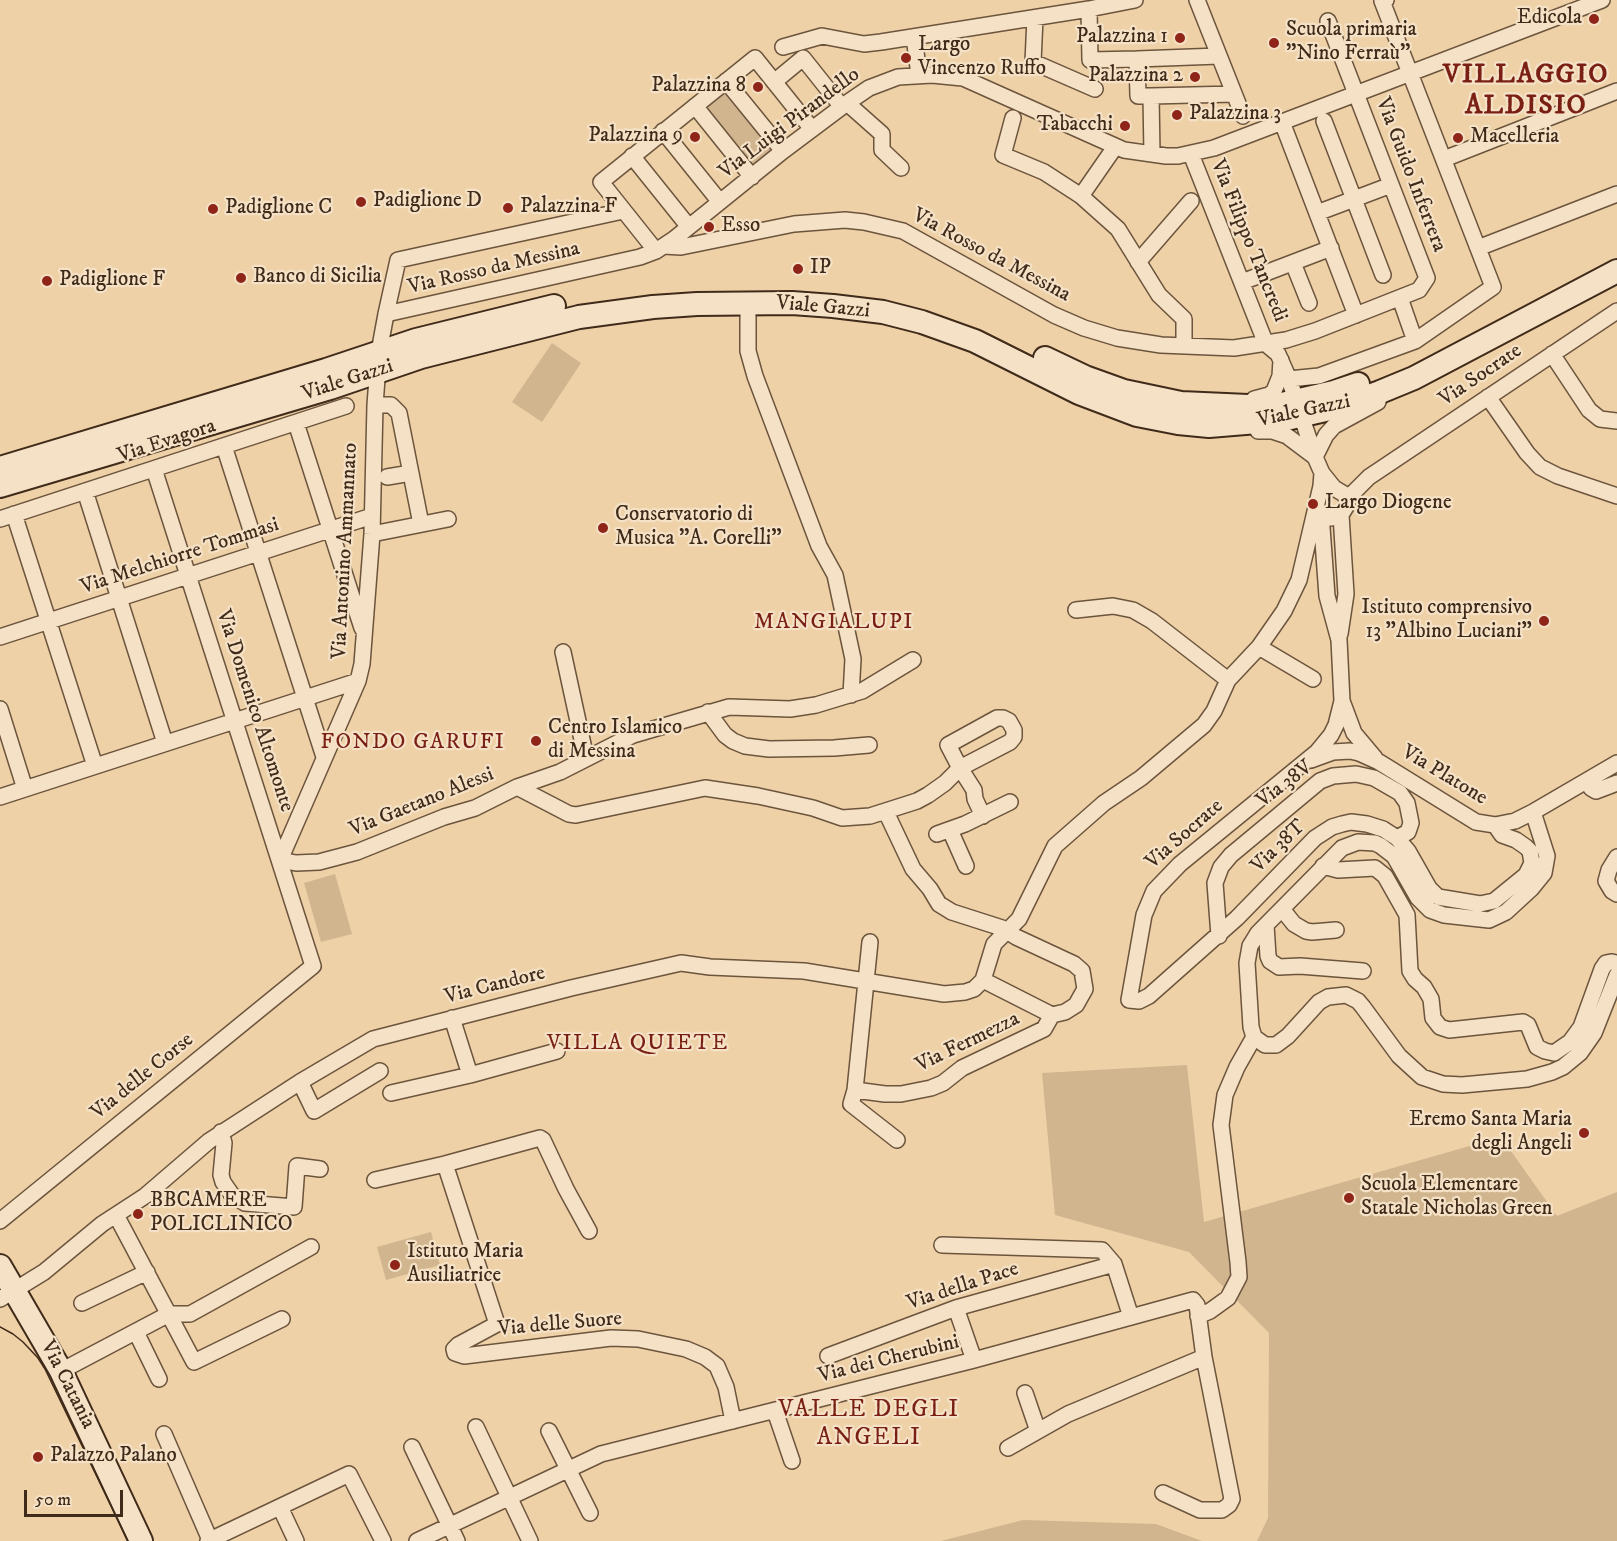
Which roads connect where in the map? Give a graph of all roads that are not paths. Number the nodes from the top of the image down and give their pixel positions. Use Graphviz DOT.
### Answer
graph roads {
  1 [pos="1135,0"];
  2 [pos="1197,0"];
  3 [pos="1386,0"];
  4 [pos="1602,0"];
  5 [pos="1089,9"];
  6 [pos="1035,18"];
  7 [pos="1328,21"];
  8 [pos="914,37"];
  9 [pos="783,47"];
  10 [pos="1219,56"];
  11 [pos="1137,59"];
  12 [pos="1410,73"];
  13 [pos="919,75"];
  14 [pos="726,81"];
  15 [pos="774,82"];
  16 [pos="1095,89"];
  17 [pos="1617,91"];
  18 [pos="1234,94"];
  19 [pos="1356,94"];
  20 [pos="1151,96"];
  21 [pos="845,105"];
  22 [pos="695,106"];
  23 [pos="1243,116"];
  24 [pos="1013,118"];
  25 [pos="1324,121"];
  26 [pos="1282,122"];
  27 [pos="812,129"];
  28 [pos="663,131"];
  29 [pos="1115,147"];
  30 [pos="783,151"];
  31 [pos="1152,154"];
  32 [pos="1191,154"];
  33 [pos="632,156"];
  34 [pos="1444,159"];
  35 [pos="901,168"];
  36 [pos="752,177"];
  37 [pos="1391,184"];
  38 [pos="1617,194"];
  39 [pos="1081,196"];
  40 [pos="1354,199"];
  41 [pos="1191,201"];
  42 [pos="720,202"];
  43 [pos="623,211"];
  44 [pos="1317,213"];
  45 [pos="689,227"];
  46 [pos="660,248"];
  47 [pos="1331,248"];
  48 [pos="1478,248"];
  49 [pos="1617,254"];
  50 [pos="1138,262"];
  51 [pos="1293,263"];
  52 [pos="1617,271"];
  53 [pos="1383,275"];
  54 [pos="1427,278"];
  55 [pos="1242,282"];
  56 [pos="1400,298"];
  57 [pos="748,303"];
  58 [pos="1309,303"];
  59 [pos="1617,311"];
  60 [pos="386,314"];
  61 [pos="1356,315"];
  62 [pos="1415,341"];
  63 [pos="1266,344"];
  64 [pos="1184,346"];
  65 [pos="1552,354"];
  66 [pos="1281,360"];
  67 [pos="379,362"];
  68 [pos="1069,370"];
  69 [pos="1414,378"];
  70 [pos="1289,379"];
  71 [pos="1334,392"];
  72 [pos="1488,397"];
  73 [pos="375,405"];
  74 [pos="346,406"];
  75 [pos="1299,408"];
  76 [pos="1617,421"];
  77 [pos="296,423"];
  78 [pos="1228,425"];
  79 [pos="224,446"];
  80 [pos="1315,457"];
  81 [pos="0,468"];
  82 [pos="154,469"];
  83 [pos="411,473"];
  84 [pos="1322,473"];
  85 [pos="387,477"];
  86 [pos="0,486"];
  87 [pos="85,491"];
  88 [pos="1340,492"];
  89 [pos="1617,496"];
  90 [pos="1317,510"];
  91 [pos="1341,515"];
  92 [pos="7,516"];
  93 [pos="372,516"];
  94 [pos="448,519"];
  95 [pos="421,524"];
  96 [pos="330,530"];
  97 [pos="372,534"];
  98 [pos="259,553"];
  99 [pos="188,576"];
  100 [pos="119,598"];
  101 [pos="1076,610"];
  102 [pos="49,621"];
  103 [pos="364,635"];
  104 [pos="0,637"];
  105 [pos="1339,640"];
  106 [pos="1259,647"];
  107 [pos="562,652"];
  108 [pos="913,660"];
  109 [pos="1313,679"];
  110 [pos="1228,680"];
  111 [pos="358,681"];
  112 [pos="851,695"];
  113 [pos="305,698"];
  114 [pos="1342,700"];
  115 [pos="0,709"];
  116 [pos="708,712"];
  117 [pos="235,721"];
  118 [pos="1354,733"];
  119 [pos="165,743"];
  120 [pos="869,745"];
  121 [pos="1342,751"];
  122 [pos="324,757"];
  123 [pos="586,758"];
  124 [pos="1379,762"];
  125 [pos="1617,763"];
  126 [pos="1303,764"];
  127 [pos="95,766"];
  128 [pos="960,768"];
  129 [pos="1587,781"];
  130 [pos="1617,783"];
  131 [pos="517,787"];
  132 [pos="26,789"];
  133 [pos="0,797"];
  134 [pos="1010,802"];
  135 [pos="886,812"];
  136 [pos="1533,812"];
  137 [pos="983,816"];
  138 [pos="1495,825"];
  139 [pos="1397,838"];
  140 [pos="1617,857"];
  141 [pos="279,860"];
  142 [pos="966,866"];
  143 [pos="1323,866"];
  144 [pos="1617,894"];
  145 [pos="1282,909"];
  146 [pos="1266,925"];
  147 [pos="1336,930"];
  148 [pos="1008,932"];
  149 [pos="1219,936"];
  150 [pos="870,942"];
  151 [pos="1617,963"];
  152 [pos="313,966"];
  153 [pos="1363,971"];
  154 [pos="1617,975"];
  155 [pos="983,981"];
  156 [pos="866,982"];
  157 [pos="1129,1000"];
  158 [pos="1052,1015"];
  159 [pos="452,1018"];
  160 [pos="1254,1037"];
  161 [pos="557,1052"];
  162 [pos="380,1071"];
  163 [pos="470,1075"];
  164 [pos="300,1082"];
  165 [pos="855,1090"];
  166 [pos="391,1093"];
  167 [pos="221,1132"];
  168 [pos="897,1140"];
  169 [pos="445,1164"];
  170 [pos="320,1169"];
  171 [pos="375,1180"];
  172 [pos="116,1215"];
  173 [pos="0,1221"];
  174 [pos="589,1231"];
  175 [pos="942,1245"];
  176 [pos="311,1247"];
  177 [pos="1114,1264"];
  178 [pos="0,1266"];
  179 [pos="147,1272"];
  180 [pos="7,1295"];
  181 [pos="82,1303"];
  182 [pos="956,1308"];
  183 [pos="169,1314"];
  184 [pos="1198,1316"];
  185 [pos="1131,1317"];
  186 [pos="282,1319"];
  187 [pos="136,1332"];
  188 [pos="828,1356"];
  189 [pos="1204,1357"];
  190 [pos="974,1360"];
  191 [pos="61,1371"];
  192 [pos="159,1379"];
  193 [pos="1025,1393"];
  194 [pos="775,1411"];
  195 [pos="734,1421"];
  196 [pos="476,1427"];
  197 [pos="549,1431"];
  198 [pos="1038,1431"];
  199 [pos="164,1434"];
  200 [pos="412,1447"];
  201 [pos="1008,1448"];
  202 [pos="792,1461"];
  203 [pos="568,1469"];
  204 [pos="1163,1493"];
  205 [pos="509,1497"];
  206 [pos="280,1507"];
  207 [pos="590,1513"];
  208 [pos="449,1526"];
  209 [pos="141,1541"];
  210 [pos="209,1541"];
  211 [pos="296,1541"];
  212 [pos="383,1541"];
  213 [pos="417,1541"];
  214 [pos="457,1541"];
  215 [pos="530,1541"];
  1 -- 5 [label="street"];
  2 -- 10 [label="street"];
  3 -- 12 [label="street"];
  4 -- 12 [label="street, Via Luigi Pirandello"];
  5 -- 6 [label="street"];
  5 -- 11 [label="street"];
  6 -- 8 [label="street"];
  6 -- 16 [label="street"];
  7 -- 19 [label="street, Via Guido Inferrera"];
  8 -- 9 [label="street"];
  8 -- 13 [label="street"];
  10 -- 11 [label="street"];
  10 -- 18 [label="street"];
  11 -- 20 [label="street"];
  12 -- 19 [label="street, Via Luigi Pirandello"];
  12 -- 34 [label="street"];
  13 -- 21 [label="street, Via Luigi Pirandello"];
  13 -- 29 [label="street, Via Luigi Pirandello"];
  14 -- 15 [label="street"];
  14 -- 22 [label="street"];
  14 -- 30 [label="street"];
  15 -- 21 [label="street"];
  15 -- 27 [label="street"];
  17 -- 34 [label="street"];
  18 -- 20 [label="street"];
  18 -- 23 [label="street"];
  19 -- 26 [label="street, Via Luigi Pirandello"];
  19 -- 37 [label="street, Via Guido Inferrera"];
  20 -- 31 [label="street"];
  21 -- 27 [label="street, Via Luigi Pirandello"];
  21 -- 35 [label="street"];
  22 -- 28 [label="street"];
  22 -- 36 [label="street"];
  24 -- 39 [label="street"];
  25 -- 40 [label="street"];
  26 -- 32 [label="street, Via Luigi Pirandello"];
  26 -- 44 [label="street"];
  27 -- 30 [label="street, Via Luigi Pirandello"];
  28 -- 33 [label="street"];
  28 -- 42 [label="street"];
  29 -- 31 [label="street, Via Luigi Pirandello"];
  29 -- 39 [label="street"];
  30 -- 36 [label="street, Via Luigi Pirandello"];
  31 -- 32 [label="street, Via Luigi Pirandello"];
  32 -- 55 [label="street, Via Filippo Tancredi"];
  33 -- 43 [label="street"];
  33 -- 45 [label="street"];
  34 -- 48 [label="street"];
  36 -- 42 [label="street, Via Luigi Pirandello"];
  37 -- 40 [label="street"];
  37 -- 54 [label="street, Via Guido Inferrera"];
  38 -- 48 [label="street"];
  39 -- 50 [label="street"];
  40 -- 44 [label="street"];
  40 -- 53 [label="street"];
  41 -- 50 [label="street"];
  42 -- 45 [label="street, Via Luigi Pirandello"];
  43 -- 46 [label="street"];
  43 -- 60 [label="street"];
  44 -- 47 [label="street"];
  45 -- 46 [label="street, Via Luigi Pirandello"];
  46 -- 60 [label="street, Via Rosso da Messina"];
  46 -- 64 [label="street, Via Rosso da Messina"];
  47 -- 51 [label="street"];
  47 -- 61 [label="street"];
  48 -- 62 [label="street"];
  49 -- 71 [label="main road, Viale Gazzi"];
  50 -- 64 [label="street"];
  51 -- 55 [label="street"];
  51 -- 58 [label="street"];
  52 -- 69 [label="main road, Viale Gazzi"];
  54 -- 56 [label="street, Via Rosso da Messina"];
  55 -- 63 [label="street, Via Filippo Tancredi"];
  56 -- 61 [label="street, Via Rosso da Messina"];
  56 -- 62 [label="street"];
  57 -- 67 [label="main road, Viale Gazzi"];
  57 -- 78 [label="main road, Viale Gazzi"];
  57 -- 112 [label="street"];
  59 -- 65 [label="street, Via Socrate"];
  60 -- 67 [label="street, Via Rosso da Messina"];
  61 -- 63 [label="street, Via Rosso da Messina"];
  62 -- 70 [label="street"];
  63 -- 64 [label="street, Via Rosso da Messina"];
  63 -- 66 [label="street, Via Filippo Tancredi"];
  65 -- 72 [label="street, Via Socrate"];
  65 -- 76 [label="street"];
  66 -- 68 [label="street"];
  66 -- 70 [label="street, Via Filippo Tancredi"];
  67 -- 68 [label="main road, Viale Gazzi"];
  67 -- 73 [label="street, Via Antonino Ammannato"];
  67 -- 81 [label="main road, Viale Gazzi"];
  67 -- 86 [label="main road, Viale Gazzi"];
  68 -- 75 [label="main road, Viale Gazzi"];
  69 -- 75 [label="main road, Viale Gazzi"];
  69 -- 80 [label="street"];
  70 -- 71 [label="street"];
  70 -- 75 [label="street, Via Filippo Tancredi"];
  71 -- 75 [label="main road, Viale Gazzi"];
  72 -- 88 [label="street, Via Socrate"];
  72 -- 89 [label="street"];
  73 -- 83 [label="street"];
  73 -- 93 [label="street, Via Antonino Ammannato"];
  74 -- 77 [label="street, Via Evagora"];
  75 -- 78 [label="main road, Viale Gazzi"];
  75 -- 80 [label="street, Via Filippo Tancredi"];
  77 -- 79 [label="street, Via Evagora"];
  77 -- 96 [label="street"];
  78 -- 80 [label="street"];
  79 -- 82 [label="street, Via Evagora"];
  79 -- 98 [label="street"];
  80 -- 84 [label="street, Via Filippo Tancredi"];
  82 -- 87 [label="street, Via Evagora"];
  82 -- 99 [label="street, Via Domenico Altomonte"];
  83 -- 85 [label="street"];
  83 -- 95 [label="street"];
  84 -- 88 [label="street, Via Filippo Tancredi"];
  84 -- 90 [label="street"];
  87 -- 92 [label="street, Via Evagora"];
  87 -- 100 [label="street"];
  88 -- 90 [label="street"];
  88 -- 91 [label="street"];
  90 -- 91 [label="street"];
  90 -- 105 [label="street"];
  90 -- 106 [label="street"];
  91 -- 105 [label="street"];
  92 -- 102 [label="street"];
  93 -- 96 [label="street, Via Melchiorre Tommasi"];
  93 -- 97 [label="street, Via Antonino Ammannato"];
  94 -- 95 [label="street"];
  95 -- 97 [label="street"];
  96 -- 98 [label="street, Via Melchiorre Tommasi"];
  96 -- 103 [label="street"];
  97 -- 103 [label="street, Via Antonino Ammannato"];
  98 -- 99 [label="street, Via Melchiorre Tommasi"];
  98 -- 113 [label="street"];
  99 -- 100 [label="street, Via Melchiorre Tommasi"];
  99 -- 117 [label="street, Via Domenico Altomonte"];
  100 -- 102 [label="street, Via Melchiorre Tommasi"];
  100 -- 119 [label="street"];
  101 -- 110 [label="street"];
  102 -- 104 [label="street, Via Melchiorre Tommasi"];
  102 -- 127 [label="street"];
  103 -- 111 [label="street, Via Antonino Ammannato"];
  105 -- 114 [label="street, Via Socrate"];
  106 -- 109 [label="street"];
  106 -- 110 [label="street"];
  107 -- 123 [label="street"];
  108 -- 112 [label="street, Via Gaetano Alessi"];
  110 -- 148 [label="street"];
  111 -- 113 [label="street"];
  111 -- 122 [label="street, Via Antonino Ammannato"];
  112 -- 116 [label="street, Via Gaetano Alessi"];
  113 -- 117 [label="street"];
  113 -- 122 [label="street"];
  114 -- 118 [label="street, Via Socrate"];
  114 -- 126 [label="street, Via Socrate"];
  115 -- 132 [label="street"];
  116 -- 120 [label="street"];
  116 -- 123 [label="street, Via Gaetano Alessi"];
  117 -- 119 [label="street"];
  117 -- 141 [label="street, Via Domenico Altomonte"];
  118 -- 124 [label="street, Via Platone"];
  119 -- 127 [label="street"];
  121 -- 124 [label="street, Via Platone"];
  121 -- 126 [label="street, Via Socrate"];
  122 -- 141 [label="street, Via Antonino Ammannato"];
  123 -- 131 [label="street, Via Gaetano Alessi"];
  124 -- 138 [label="street, Via Platone"];
  125 -- 129 [label="street, Via Platone"];
  126 -- 157 [label="street, Via Socrate"];
  127 -- 132 [label="street"];
  128 -- 128 [label="street"];
  128 -- 135 [label="street"];
  128 -- 137 [label="street"];
  129 -- 130 [label="street"];
  129 -- 136 [label="street, Via Platone"];
  131 -- 135 [label="street"];
  131 -- 141 [label="street, Via Gaetano Alessi"];
  132 -- 133 [label="street"];
  134 -- 137 [label="street"];
  135 -- 148 [label="street"];
  136 -- 138 [label="street, Via Platone"];
  136 -- 143 [label="street"];
  137 -- 142 [label="street"];
  138 -- 139 [label="street, Via 38T"];
  139 -- 149 [label="street, Via 38T"];
  139 -- 149 [label="street, Via 38V"];
  140 -- 144 [label="street"];
  141 -- 152 [label="street, Via Domenico Altomonte"];
  143 -- 145 [label="street"];
  143 -- 151 [label="street"];
  145 -- 146 [label="street"];
  145 -- 147 [label="street"];
  146 -- 153 [label="street"];
  146 -- 160 [label="street"];
  148 -- 155 [label="street"];
  148 -- 158 [label="street, Via Fermezza"];
  149 -- 157 [label="street, Via 38T"];
  150 -- 156 [label="street"];
  152 -- 173 [label="street, Via delle Corse"];
  154 -- 160 [label="street"];
  155 -- 156 [label="street, Via Candore"];
  155 -- 158 [label="street"];
  156 -- 159 [label="street, Via Candore"];
  156 -- 165 [label="street"];
  158 -- 165 [label="street, Via Fermezza"];
  159 -- 163 [label="street"];
  159 -- 164 [label="street, Via Candore"];
  160 -- 184 [label="street"];
  161 -- 163 [label="street"];
  162 -- 164 [label="street"];
  163 -- 166 [label="street"];
  164 -- 167 [label="street, Via Candore"];
  165 -- 168 [label="street"];
  167 -- 170 [label="street"];
  167 -- 172 [label="street, Via Candore"];
  169 -- 171 [label="street"];
  169 -- 174 [label="street"];
  169 -- 195 [label="street, Via delle Suore"];
  172 -- 179 [label="street"];
  172 -- 180 [label="street, Via Candore"];
  175 -- 177 [label="street"];
  176 -- 183 [label="street"];
  177 -- 182 [label="street, Via della Pace"];
  177 -- 185 [label="street"];
  178 -- 180 [label="main road, Via Catania"];
  179 -- 181 [label="street"];
  179 -- 183 [label="street"];
  180 -- 191 [label="main road, Via Catania"];
  182 -- 188 [label="street, Via della Pace"];
  182 -- 190 [label="street"];
  183 -- 186 [label="street"];
  183 -- 187 [label="street"];
  184 -- 185 [label="street, Via dei Cherubini"];
  184 -- 189 [label="street"];
  185 -- 190 [label="street, Via dei Cherubini"];
  187 -- 191 [label="street"];
  187 -- 192 [label="street"];
  189 -- 198 [label="street"];
  189 -- 204 [label="street"];
  190 -- 194 [label="street, Via dei Cherubini"];
  191 -- 209 [label="main road, Via Catania"];
  193 -- 198 [label="street"];
  194 -- 195 [label="street, Via dei Cherubini"];
  194 -- 202 [label="street"];
  195 -- 203 [label="street, Via dei Cherubini"];
  196 -- 205 [label="street"];
  197 -- 203 [label="street"];
  198 -- 201 [label="street"];
  199 -- 210 [label="street"];
  200 -- 208 [label="street"];
  203 -- 205 [label="street, Via dei Cherubini"];
  203 -- 207 [label="street"];
  205 -- 208 [label="street, Via dei Cherubini"];
  205 -- 215 [label="street"];
  206 -- 210 [label="street"];
  206 -- 211 [label="street"];
  206 -- 212 [label="street"];
  208 -- 213 [label="street, Via dei Cherubini"];
  208 -- 214 [label="street"];
}
